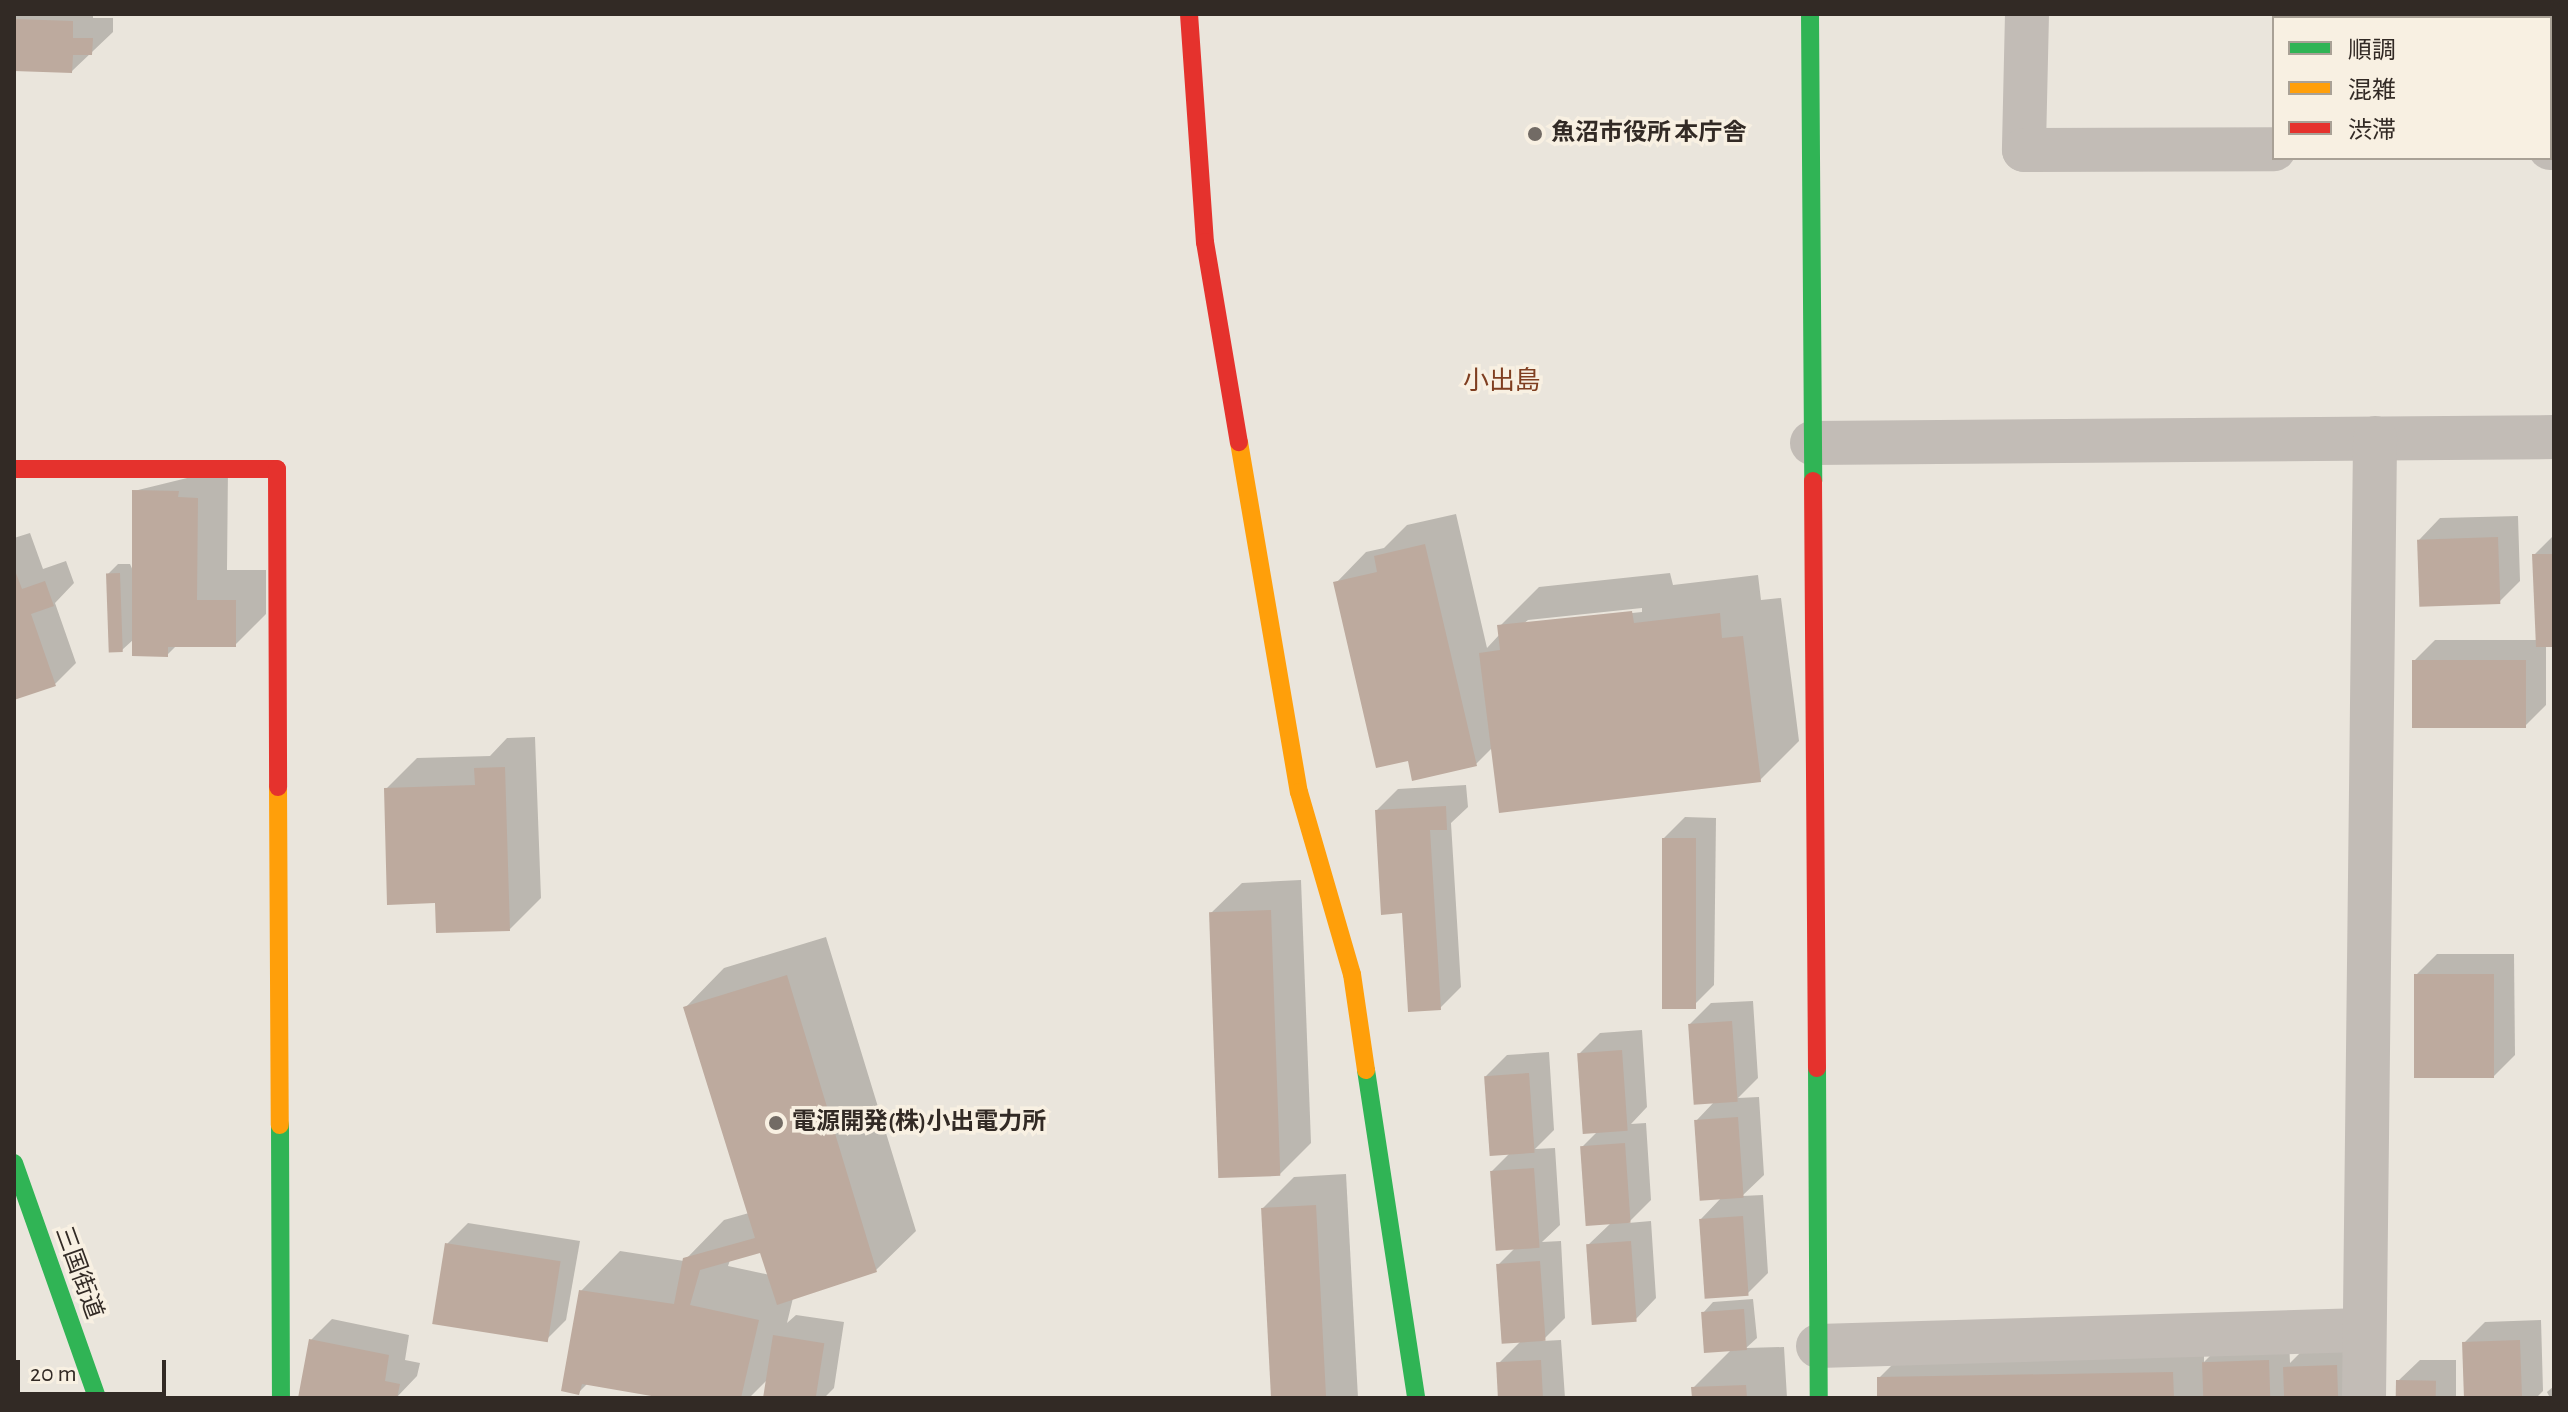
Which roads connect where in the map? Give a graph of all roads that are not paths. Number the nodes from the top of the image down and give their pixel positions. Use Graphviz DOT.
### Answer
graph roads {
  1 [pos="1189,14"];
  2 [pos="1810,14"];
  3 [pos="2027,14"];
  4 [pos="2272,149"];
  5 [pos="2554,437"];
  6 [pos="2375,438"];
  7 [pos="1812,443"];
  8 [pos="14,469"];
  9 [pos="14,1163"];
  10 [pos="2363,1330"];
  11 [pos="1818,1346"];
  12 [pos="97,1398"];
  13 [pos="281,1398"];
  14 [pos="1416,1398"];
  15 [pos="1819,1398"];
  16 [pos="2364,1398"];
  1 -- 14 [label="main road"];
  2 -- 7 [label="main road"];
  3 -- 4 [label="street"];
  5 -- 6 [label="street"];
  6 -- 7 [label="street"];
  6 -- 10 [label="street"];
  7 -- 11 [label="main road"];
  8 -- 13 [label="main road"];
  9 -- 12 [label="main road, 三国街道"];
  10 -- 11 [label="street"];
  10 -- 16 [label="street"];
  11 -- 15 [label="main road"];
}
